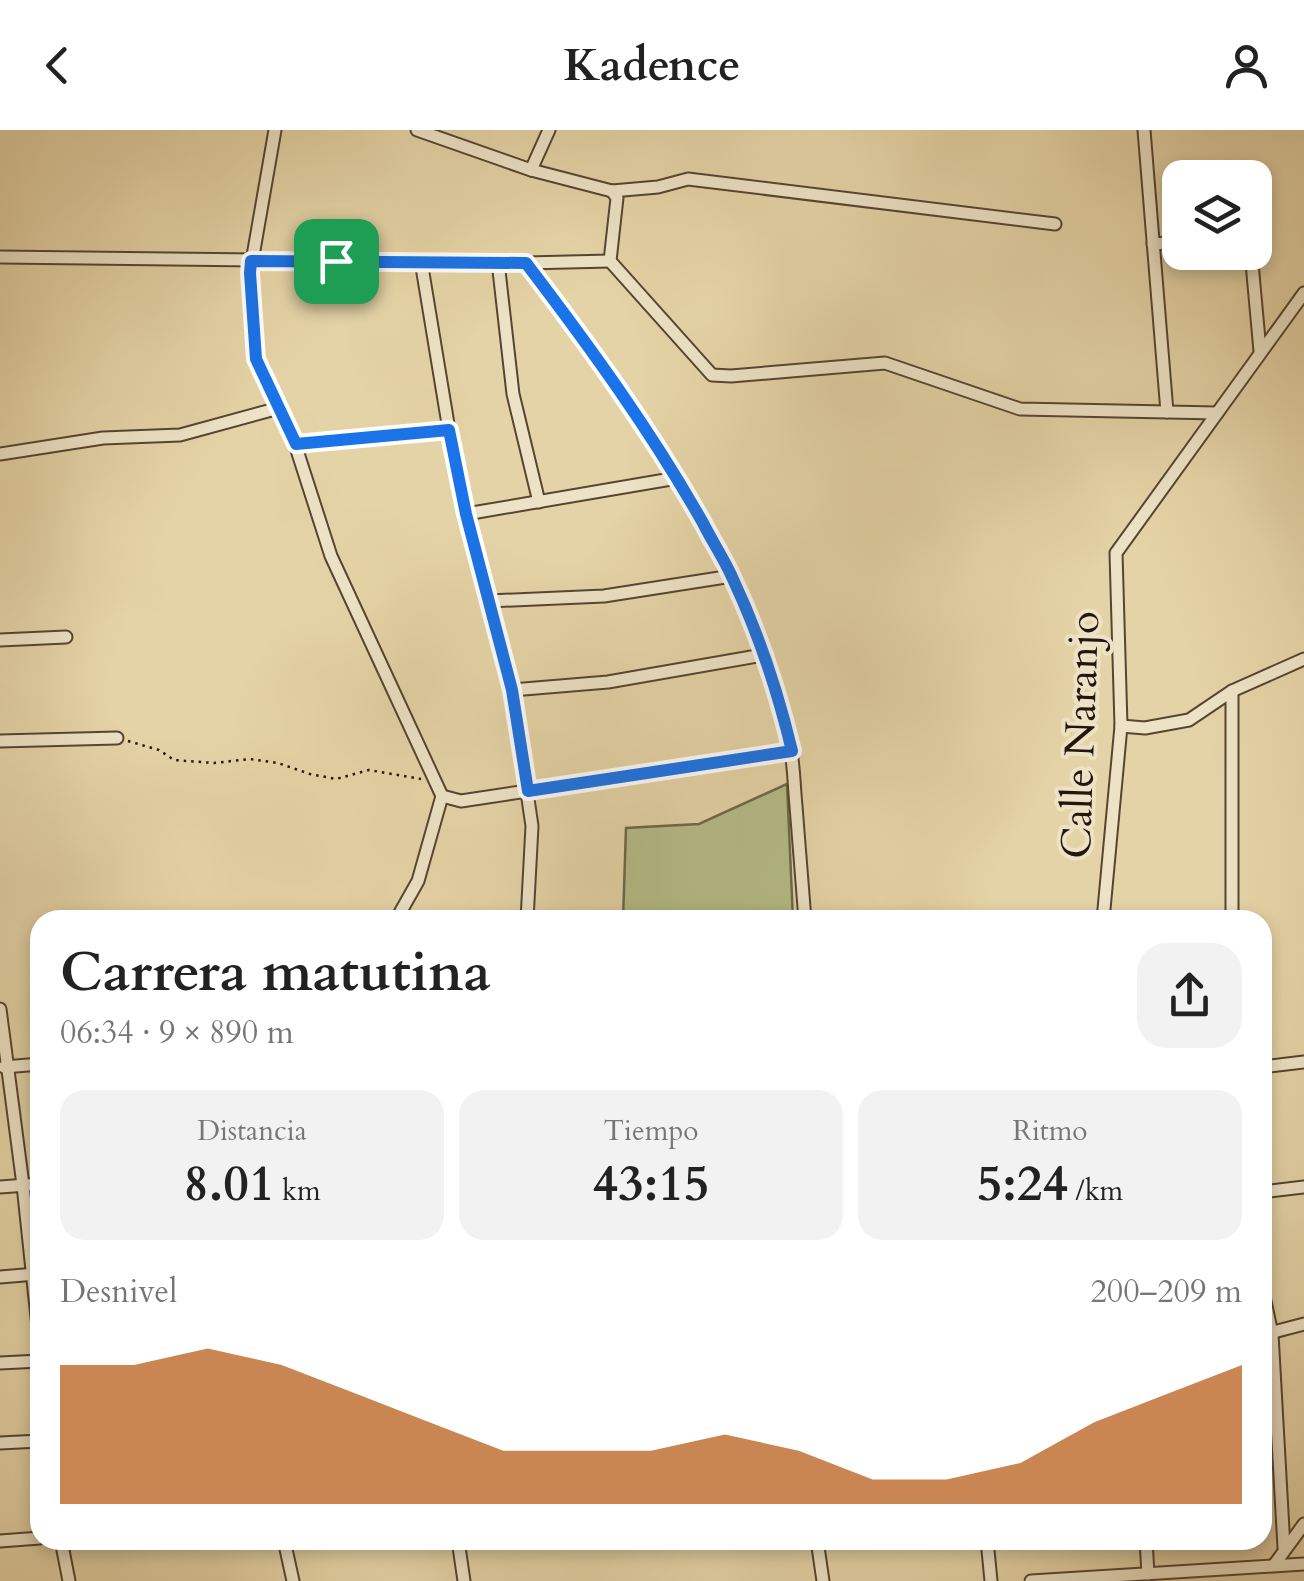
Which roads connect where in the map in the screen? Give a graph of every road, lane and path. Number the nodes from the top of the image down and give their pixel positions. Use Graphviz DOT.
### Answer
graph roads {
  1 [pos="274,130"];
  2 [pos="416,130"];
  3 [pos="550,130"];
  4 [pos="1144,130"];
  5 [pos="531,170"];
  6 [pos="612,191"];
  7 [pos="1055,224"];
  8 [pos="1162,243"];
  9 [pos="1153,244"];
  10 [pos="0,257"];
  11 [pos="251,261"];
  12 [pos="421,261"];
  13 [pos="610,261"];
  14 [pos="498,262"];
  15 [pos="526,263"];
  16 [pos="1253,270"];
  17 [pos="1304,293"];
  18 [pos="1260,352"];
  19 [pos="279,408"];
  20 [pos="1167,412"];
  21 [pos="1217,414"];
  22 [pos="449,430"];
  23 [pos="296,444"];
  24 [pos="0,454"];
  25 [pos="677,478"];
  26 [pos="538,502"];
  27 [pos="466,514"];
  28 [pos="732,576"];
  29 [pos="489,601"];
  30 [pos="66,637"];
  31 [pos="0,640"];
  32 [pos="763,654"];
  33 [pos="1304,659"];
  34 [pos="512,690"];
  35 [pos="1232,691"];
  36 [pos="1120,726"];
  37 [pos="117,738"];
  38 [pos="0,741"];
  39 [pos="792,751"];
  40 [pos="434,778"];
  41 [pos="528,791"];
  42 [pos="442,796"];
  43 [pos="402,910"];
  44 [pos="528,910"];
  45 [pos="804,910"];
  46 [pos="1103,910"];
  47 [pos="1232,910"];
  48 [pos="0,1010"];
  49 [pos="1304,1062"];
  50 [pos="30,1065"];
  51 [pos="1272,1066"];
  52 [pos="4,1067"];
  53 [pos="23,1185"];
  54 [pos="30,1185"];
  55 [pos="0,1186"];
  56 [pos="1304,1187"];
  57 [pos="1272,1191"];
  58 [pos="30,1233"];
  59 [pos="30,1274"];
  60 [pos="0,1277"];
  61 [pos="1304,1324"];
  62 [pos="1272,1333"];
  63 [pos="30,1361"];
  64 [pos="0,1363"];
  65 [pos="1272,1397"];
  66 [pos="30,1442"];
  67 [pos="0,1443"];
  68 [pos="1304,1524"];
  69 [pos="30,1539"];
  70 [pos="0,1541"];
  71 [pos="1284,1548"];
  72 [pos="62,1550"];
  73 [pos="286,1550"];
  74 [pos="459,1550"];
  75 [pos="818,1550"];
  76 [pos="989,1550"];
  77 [pos="1147,1550"];
  78 [pos="1304,1564"];
  79 [pos="1274,1566"];
  80 [pos="1148,1574"];
  81 [pos="69,1581"];
  82 [pos="294,1581"];
  83 [pos="464,1581"];
  84 [pos="823,1581"];
  85 [pos="991,1581"];
  86 [pos="1031,1581"];
  1 -- 11 [label="street"];
  2 -- 5 [label="street"];
  3 -- 5 [label="street"];
  4 -- 9 [label="street"];
  5 -- 6 [label="street"];
  6 -- 7 [label="street"];
  6 -- 13 [label="street"];
  8 -- 9 [label="street"];
  9 -- 20 [label="street"];
  10 -- 11 [label="street"];
  11 -- 12 [label="street"];
  11 -- 19 [label="street"];
  12 -- 14 [label="street"];
  12 -- 22 [label="street"];
  13 -- 15 [label="street"];
  13 -- 20 [label="street"];
  14 -- 15 [label="street"];
  14 -- 26 [label="street"];
  15 -- 25 [label="street"];
  16 -- 18 [label="street"];
  17 -- 18 [label="street"];
  18 -- 21 [label="street"];
  19 -- 23 [label="street"];
  19 -- 24 [label="street"];
  20 -- 21 [label="street"];
  21 -- 36 [label="street, Calle Naranjo"];
  22 -- 23 [label="street"];
  22 -- 27 [label="street"];
  23 -- 40 [label="street"];
  25 -- 26 [label="street"];
  25 -- 28 [label="street"];
  26 -- 27 [label="street"];
  27 -- 29 [label="street"];
  28 -- 29 [label="street"];
  28 -- 32 [label="street"];
  29 -- 34 [label="street"];
  30 -- 31 [label="street"];
  32 -- 34 [label="street"];
  32 -- 39 [label="street"];
  33 -- 35 [label="street"];
  34 -- 41 [label="street"];
  35 -- 36 [label="street"];
  35 -- 47 [label="street"];
  36 -- 46 [label="street, Calle Naranjo"];
  37 -- 38 [label="street"];
  37 -- 40 [label="path"];
  39 -- 41 [label="street"];
  39 -- 45 [label="street"];
  40 -- 42 [label="street"];
  41 -- 42 [label="street"];
  41 -- 44 [label="street"];
  42 -- 43 [label="street"];
  48 -- 52 [label="street"];
  49 -- 51 [label="street"];
  50 -- 52 [label="street"];
  52 -- 53 [label="street"];
  53 -- 54 [label="street"];
  53 -- 55 [label="street"];
  53 -- 58 [label="street"];
  56 -- 57 [label="street"];
  59 -- 60 [label="street"];
  61 -- 62 [label="street"];
  63 -- 64 [label="street"];
  65 -- 71 [label="street"];
  66 -- 67 [label="street"];
  68 -- 71 [label="street"];
  69 -- 70 [label="street"];
  71 -- 79 [label="street"];
  72 -- 81 [label="street"];
  73 -- 82 [label="street"];
  74 -- 83 [label="street"];
  75 -- 84 [label="street"];
  76 -- 85 [label="street"];
  77 -- 80 [label="street"];
  78 -- 79 [label="street"];
  79 -- 80 [label="street"];
  80 -- 86 [label="street"];
}
